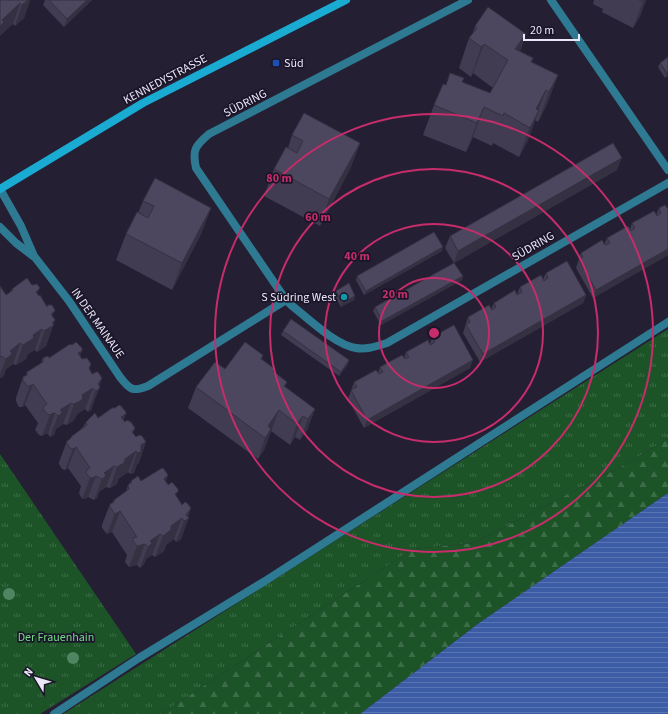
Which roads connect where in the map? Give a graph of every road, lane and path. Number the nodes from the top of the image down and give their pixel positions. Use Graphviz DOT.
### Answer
graph roads {
  1 [pos="346,0"];
  2 [pos="468,0"];
  3 [pos="551,0"];
  4 [pos="668,170"];
  5 [pos="668,183"];
  6 [pos="0,189"];
  7 [pos="0,228"];
  8 [pos="34,256"];
  9 [pos="286,300"];
  10 [pos="668,322"];
  11 [pos="54,714"];
  1 -- 6 [label="main road, KENNEDYSTRASSE"];
  2 -- 9 [label="street, SÜDRING"];
  3 -- 4 [label="street"];
  5 -- 9 [label="street, SÜDRING"];
  6 -- 8 [label="street, IN DER MAINAUE"];
  7 -- 8 [label="street, IN DER MAINAUE"];
  8 -- 9 [label="street, IN DER MAINAUE"];
  10 -- 11 [label="street"];
}
